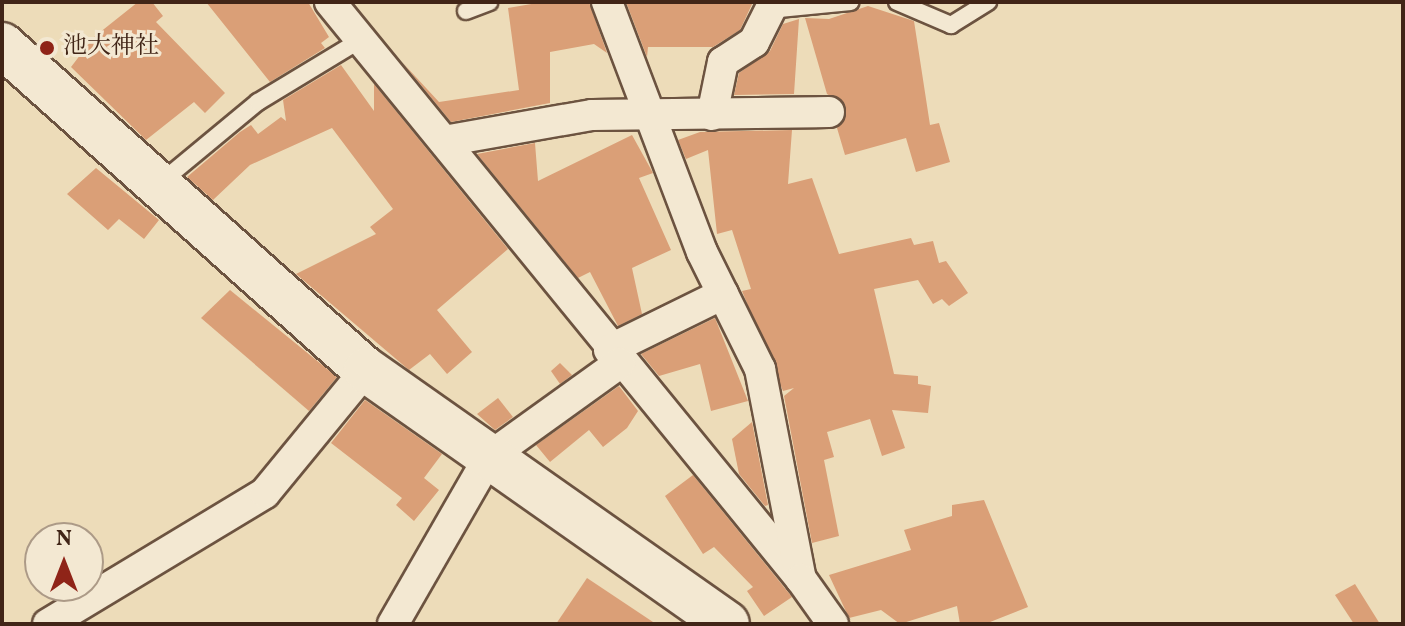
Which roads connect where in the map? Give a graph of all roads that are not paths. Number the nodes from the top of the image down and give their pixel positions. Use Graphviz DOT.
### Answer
graph roads {
  1 [pos="330,2"];
  2 [pos="489,2"];
  3 [pos="607,2"];
  4 [pos="851,2"];
  5 [pos="897,2"];
  6 [pos="988,2"];
  7 [pos="772,6"];
  8 [pos="466,11"];
  9 [pos="357,42"];
  10 [pos="2,45"];
  11 [pos="829,112"];
  12 [pos="645,114"];
  13 [pos="712,115"];
  14 [pos="444,141"];
  15 [pos="156,186"];
  16 [pos="723,294"];
  17 [pos="614,356"];
  18 [pos="366,370"];
  19 [pos="489,457"];
  20 [pos="801,579"];
  21 [pos="48,624"];
  22 [pos="393,624"];
  23 [pos="727,624"];
  24 [pos="833,624"];
  1 -- 9 [label="street"];
  2 -- 8 [label="lane"];
  3 -- 12 [label="street"];
  4 -- 7 [label="lane"];
  5 -- 6 [label="lane"];
  7 -- 13 [label="street"];
  9 -- 14 [label="street"];
  9 -- 15 [label="lane"];
  10 -- 15 [label="street"];
  11 -- 13 [label="street"];
  12 -- 13 [label="street"];
  12 -- 14 [label="street"];
  12 -- 16 [label="street"];
  14 -- 17 [label="street"];
  15 -- 18 [label="street"];
  16 -- 17 [label="street"];
  16 -- 20 [label="street"];
  17 -- 19 [label="street"];
  17 -- 20 [label="street"];
  18 -- 19 [label="street"];
  18 -- 21 [label="street"];
  19 -- 22 [label="street"];
  19 -- 23 [label="street"];
  20 -- 24 [label="street"];
}
